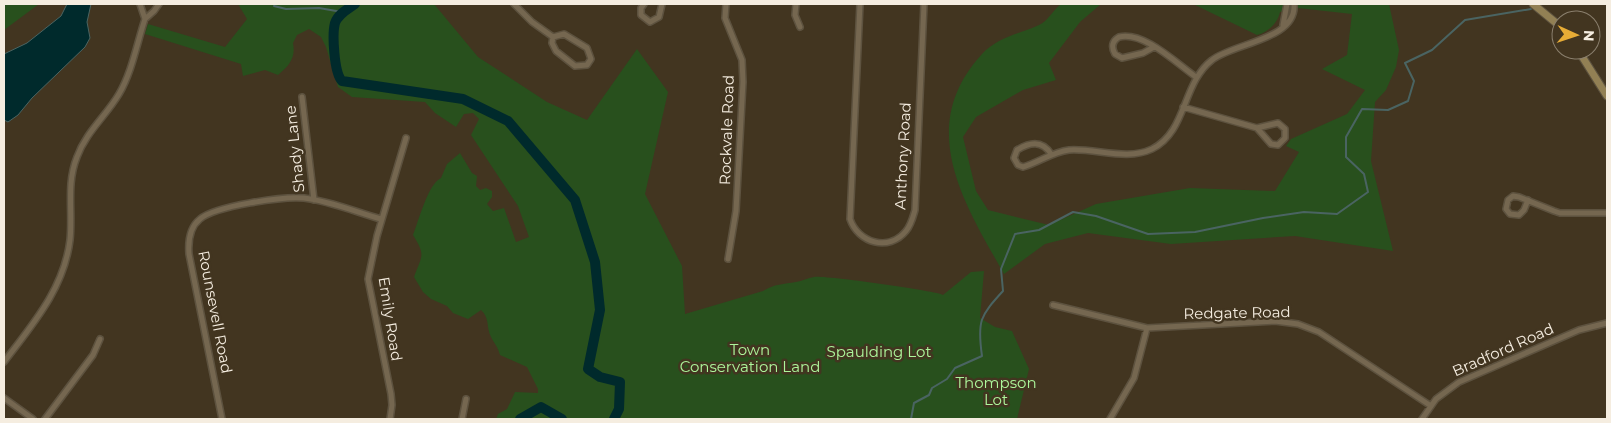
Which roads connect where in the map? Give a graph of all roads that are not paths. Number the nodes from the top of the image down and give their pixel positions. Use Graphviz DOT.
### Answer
graph roads {
  1 [pos="140,4"];
  2 [pos="159,4"];
  3 [pos="514,4"];
  4 [pos="644,4"];
  5 [pos="662,4"];
  6 [pos="726,4"];
  7 [pos="796,4"];
  8 [pos="860,4"];
  9 [pos="924,4"];
  10 [pos="1287,4"];
  11 [pos="1294,4"];
  12 [pos="1536,4"];
  13 [pos="1551,18"];
  14 [pos="145,19"];
  15 [pos="1283,25"];
  16 [pos="800,27"];
  17 [pos="553,37"];
  18 [pos="1154,47"];
  19 [pos="1584,60"];
  20 [pos="1196,77"];
  21 [pos="1607,96"];
  22 [pos="302,97"];
  23 [pos="1183,107"];
  24 [pos="1257,128"];
  25 [pos="406,138"];
  26 [pos="1051,154"];
  27 [pos="314,200"];
  28 [pos="1528,200"];
  29 [pos="1607,212"];
  30 [pos="381,219"];
  31 [pos="728,259"];
  32 [pos="1053,305"];
  33 [pos="1607,323"];
  34 [pos="1147,328"];
  35 [pos="100,339"];
  36 [pos="4,362"];
  37 [pos="4,398"];
  38 [pos="466,398"];
  39 [pos="1430,406"];
  40 [pos="33,419"];
  41 [pos="45,419"];
  42 [pos="222,419"];
  43 [pos="390,419"];
  44 [pos="462,419"];
  45 [pos="1110,419"];
  46 [pos="1422,419"];
  1 -- 14 [label="street"];
  2 -- 14 [label="street"];
  3 -- 17 [label="street"];
  4 -- 5 [label="street"];
  6 -- 31 [label="street, Rockvale Road"];
  7 -- 16 [label="street"];
  8 -- 9 [label="street, Anthony Road"];
  10 -- 15 [label="street"];
  11 -- 15 [label="street"];
  12 -- 13 [label="main road"];
  14 -- 36 [label="street"];
  15 -- 20 [label="street"];
  17 -- 17 [label="street"];
  18 -- 18 [label="street"];
  18 -- 20 [label="street"];
  19 -- 21 [label="main road"];
  20 -- 23 [label="street"];
  22 -- 27 [label="street, Shady Lane"];
  23 -- 24 [label="street"];
  23 -- 26 [label="street"];
  24 -- 24 [label="street"];
  25 -- 30 [label="street, Emily Road"];
  26 -- 26 [label="street"];
  27 -- 30 [label="street, Rounsevell Road"];
  27 -- 42 [label="street, Rounsevell Road"];
  28 -- 28 [label="street"];
  28 -- 29 [label="street"];
  30 -- 43 [label="street, Emily Road"];
  32 -- 34 [label="street, Redgate Road"];
  33 -- 39 [label="street, Bradford Road"];
  34 -- 39 [label="street, Redgate Road"];
  34 -- 45 [label="street"];
  35 -- 41 [label="street"];
  37 -- 40 [label="street"];
  38 -- 44 [label="street"];
  39 -- 46 [label="street, Bradford Road"];
}
